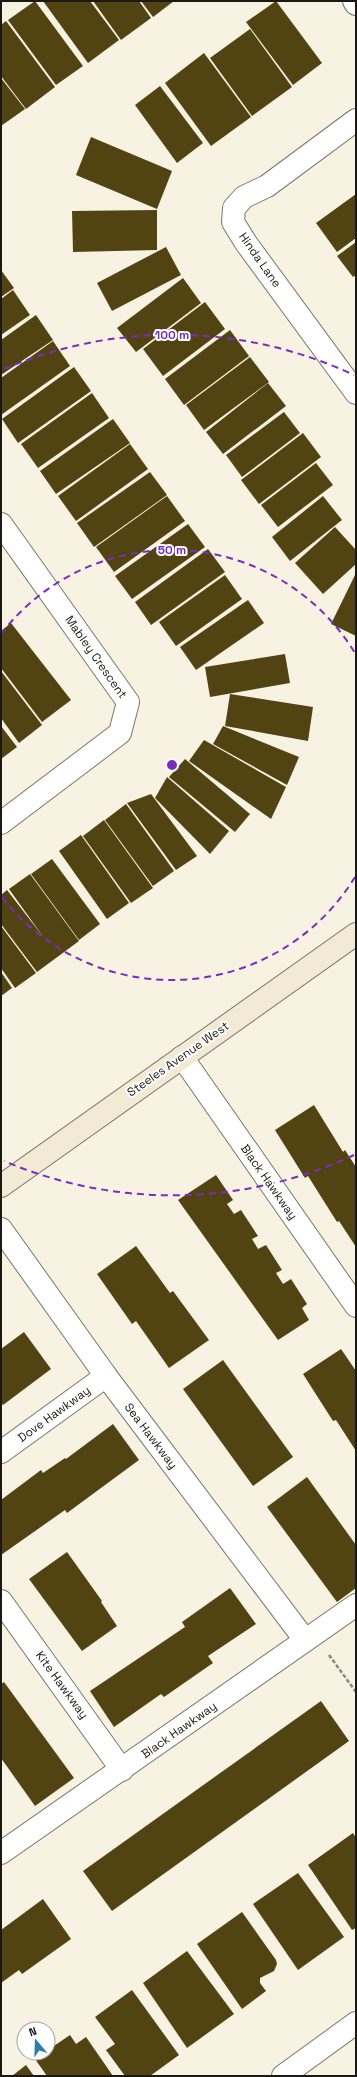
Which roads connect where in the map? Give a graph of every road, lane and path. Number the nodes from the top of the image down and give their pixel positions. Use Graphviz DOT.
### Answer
graph roads {
  1 [pos="354,1"];
  2 [pos="356,4"];
  3 [pos="356,120"];
  4 [pos="356,393"];
  5 [pos="1,524"];
  6 [pos="1,823"];
  7 [pos="356,934"];
  8 [pos="182,1057"];
  9 [pos="1,1186"];
  10 [pos="1,1229"];
  11 [pos="356,1306"];
  12 [pos="106,1376"];
  13 [pos="1,1452"];
  14 [pos="1,1601"];
  15 [pos="356,1605"];
  16 [pos="305,1640"];
  17 [pos="356,1692"];
  18 [pos="122,1770"];
  19 [pos="1,1853"];
  20 [pos="356,2023"];
  21 [pos="283,2076"];
  1 -- 2 [label="street"];
  3 -- 4 [label="street, Hinda Lane"];
  5 -- 6 [label="street, Mabley Crescent"];
  7 -- 8 [label="main road, Steeles Avenue West"];
  8 -- 9 [label="main road, Steeles Avenue West"];
  8 -- 11 [label="street, Black Hawkway"];
  10 -- 12 [label="street, Sea Hawkway"];
  12 -- 13 [label="street, Dove Hawkway"];
  12 -- 16 [label="street, Sea Hawkway"];
  14 -- 18 [label="street, Kite Hawkway"];
  15 -- 16 [label="street, Black Hawkway"];
  16 -- 17 [label="path"];
  16 -- 18 [label="street, Black Hawkway"];
  18 -- 19 [label="street, Black Hawkway"];
  20 -- 21 [label="street"];
}
